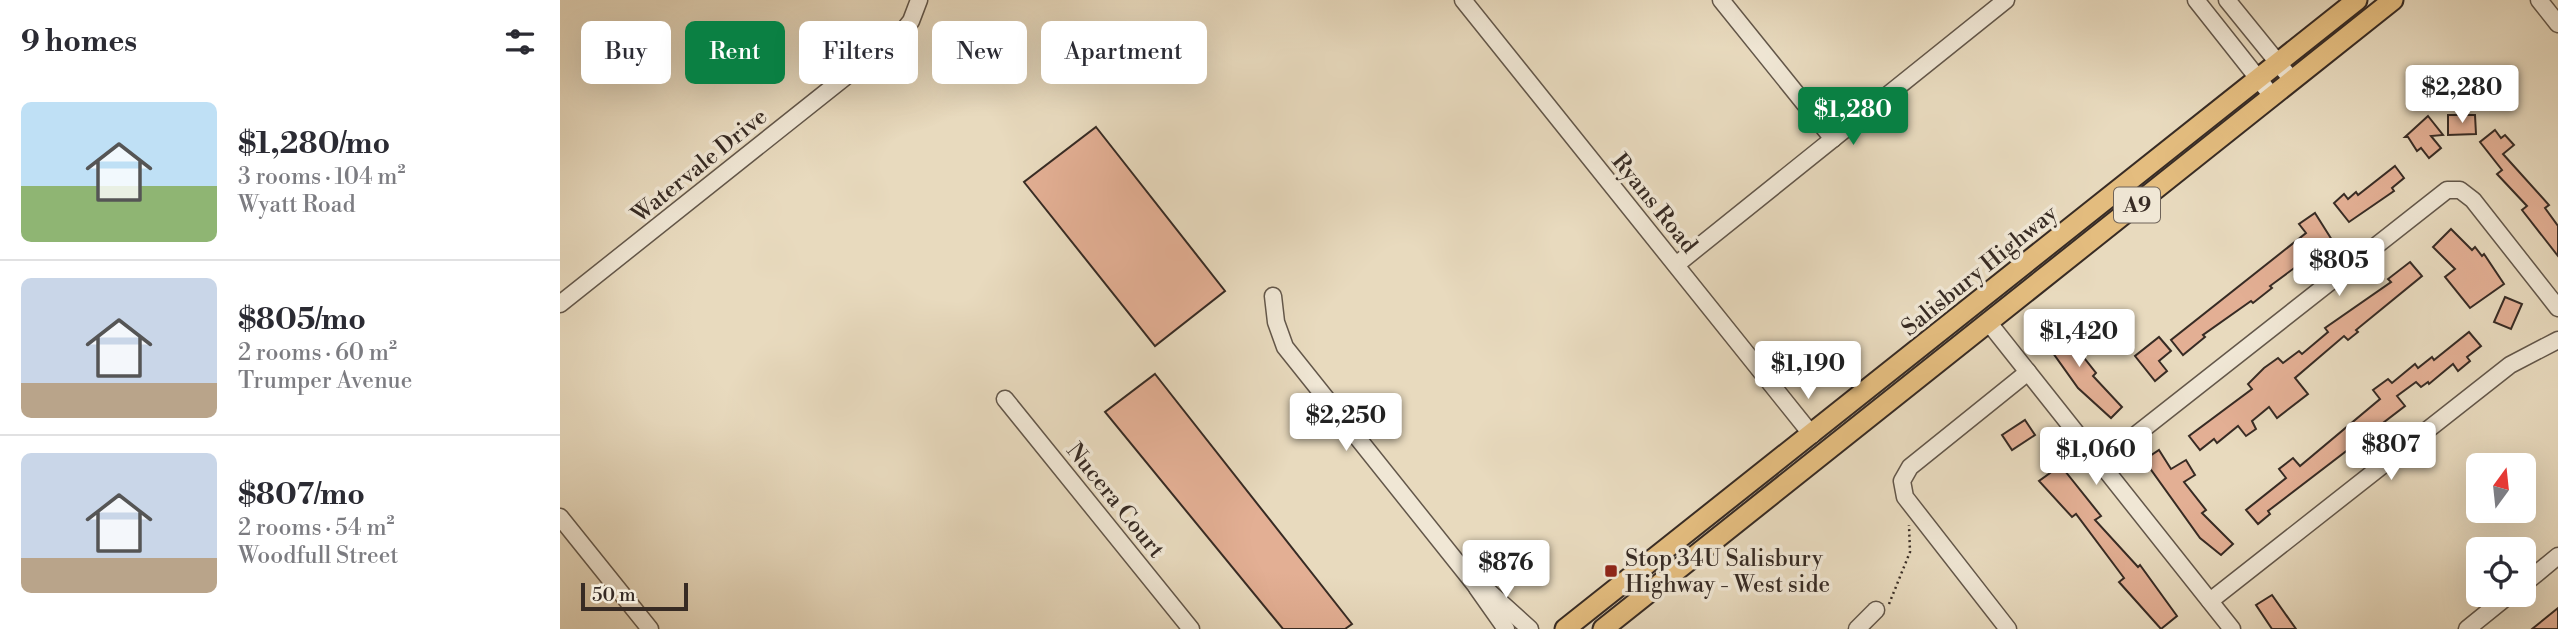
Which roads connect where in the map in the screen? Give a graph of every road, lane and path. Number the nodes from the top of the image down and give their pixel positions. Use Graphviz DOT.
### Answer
graph roads {
  1 [pos="919,0"];
  2 [pos="1463,0"];
  3 [pos="1721,0"];
  4 [pos="2006,0"];
  5 [pos="2196,0"];
  6 [pos="2227,0"];
  7 [pos="2357,0"];
  8 [pos="2393,0"];
  9 [pos="2539,0"];
  10 [pos="2558,24"];
  11 [pos="2278,63"];
  12 [pos="2259,78"];
  13 [pos="2292,80"];
  14 [pos="2273,96"];
  15 [pos="1833,139"];
  16 [pos="1676,265"];
  17 [pos="1273,296"];
  18 [pos="560,304"];
  19 [pos="1974,306"];
  20 [pos="2558,308"];
  21 [pos="1989,323"];
  22 [pos="2558,340"];
  23 [pos="2028,372"];
  24 [pos="1004,399"];
  25 [pos="1812,435"];
  26 [pos="1825,454"];
  27 [pos="2100,463"];
  28 [pos="1919,515"];
  29 [pos="560,517"];
  30 [pos="2558,556"];
  31 [pos="2536,574"];
  32 [pos="1476,586"];
  33 [pos="2210,601"];
  34 [pos="2494,607"];
  35 [pos="1882,609"];
  36 [pos="650,629"];
  37 [pos="1191,629"];
  38 [pos="1506,629"];
  39 [pos="1530,629"];
  40 [pos="1564,629"];
  41 [pos="1603,629"];
  42 [pos="1857,629"];
  43 [pos="2008,629"];
  44 [pos="2232,629"];
  45 [pos="2467,629"];
  1 -- 18 [label="street, Watervale Drive"];
  2 -- 16 [label="street, Ryans Road"];
  3 -- 15 [label="street"];
  4 -- 15 [label="street"];
  5 -- 12 [label="street"];
  6 -- 11 [label="street"];
  7 -- 11 [label="main road, Salisbury Highway / A9"];
  8 -- 13 [label="main road, Salisbury Highway / A9"];
  9 -- 10 [label="street"];
  11 -- 12 [label="main road, Salisbury Highway / A9"];
  11 -- 13 [label="street"];
  12 -- 14 [label="street"];
  12 -- 19 [label="main road, Salisbury Highway / A9"];
  13 -- 14 [label="main road, Salisbury Highway / A9"];
  14 -- 21 [label="main road, Salisbury Highway / A9"];
  15 -- 16 [label="street"];
  16 -- 25 [label="street, Ryans Road"];
  17 -- 32 [label="street"];
  19 -- 21 [label="main road"];
  19 -- 25 [label="main road, Salisbury Highway / A9"];
  20 -- 27 [label="street"];
  21 -- 23 [label="street"];
  21 -- 26 [label="main road, Salisbury Highway / A9"];
  22 -- 33 [label="street"];
  23 -- 27 [label="street"];
  23 -- 28 [label="street"];
  24 -- 37 [label="street, Nucera Court"];
  25 -- 26 [label="main road"];
  25 -- 40 [label="main road, Salisbury Highway / A9"];
  26 -- 41 [label="main road, Salisbury Highway / A9"];
  27 -- 33 [label="street"];
  28 -- 35 [label="path"];
  28 -- 43 [label="street"];
  29 -- 36 [label="street"];
  30 -- 31 [label="street"];
  32 -- 38 [label="street"];
  32 -- 39 [label="street"];
  33 -- 44 [label="street"];
  34 -- 45 [label="street"];
  35 -- 42 [label="street"];
}
